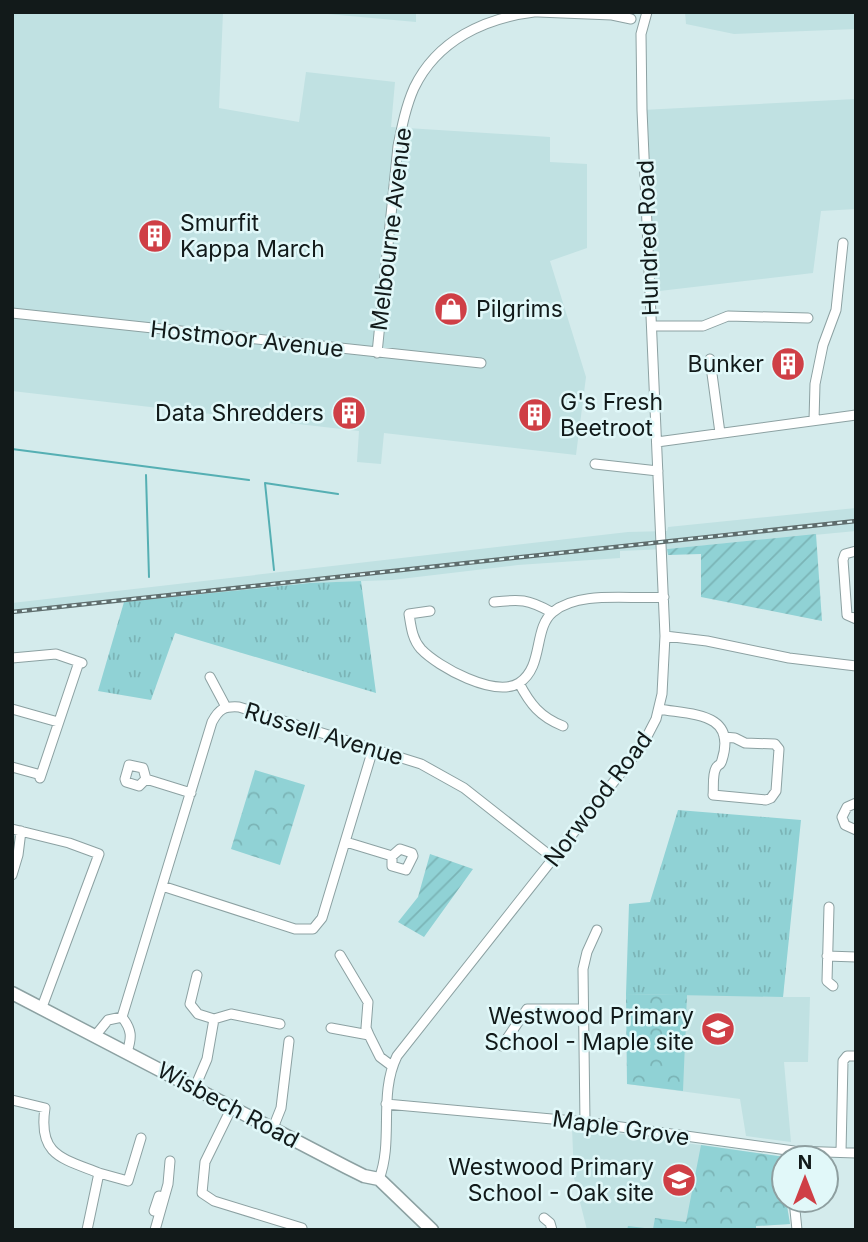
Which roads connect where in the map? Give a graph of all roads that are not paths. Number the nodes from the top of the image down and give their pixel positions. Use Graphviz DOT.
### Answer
graph roads {
  1 [pos="536,12"];
  2 [pos="617,14"];
  3 [pos="637,17"];
  4 [pos="842,243"];
  5 [pos="12,313"];
  6 [pos="808,318"];
  7 [pos="652,326"];
  8 [pos="377,353"];
  9 [pos="710,359"];
  10 [pos="481,363"];
  11 [pos="856,415"];
  12 [pos="814,420"];
  13 [pos="720,433"];
  14 [pos="657,442"];
  15 [pos="595,464"];
  16 [pos="658,471"];
  17 [pos="856,551"];
  18 [pos="664,597"];
  19 [pos="494,602"];
  20 [pos="430,611"];
  21 [pos="551,612"];
  22 [pos="856,619"];
  23 [pos="664,636"];
  24 [pos="12,657"];
  25 [pos="856,666"];
  26 [pos="210,677"];
  27 [pos="519,683"];
  28 [pos="226,706"];
  29 [pos="12,709"];
  30 [pos="659,709"];
  31 [pos="58,722"];
  32 [pos="563,726"];
  33 [pos="724,737"];
  34 [pos="373,749"];
  35 [pos="12,767"];
  36 [pos="146,779"];
  37 [pos="191,793"];
  38 [pos="856,803"];
  39 [pos="17,830"];
  40 [pos="856,830"];
  41 [pos="346,842"];
  42 [pos="15,853"];
  43 [pos="392,856"];
  44 [pos="553,858"];
  45 [pos="12,875"];
  46 [pos="162,886"];
  47 [pos="829,907"];
  48 [pos="597,930"];
  49 [pos="340,955"];
  50 [pos="827,956"];
  51 [pos="856,957"];
  52 [pos="197,975"];
  53 [pos="833,986"];
  54 [pos="12,993"];
  55 [pos="42,1007"];
  56 [pos="583,1009"];
  57 [pos="122,1017"];
  58 [pos="214,1019"];
  59 [pos="280,1024"];
  60 [pos="331,1028"];
  61 [pos="369,1035"];
  62 [pos="95,1036"];
  63 [pos="289,1041"];
  64 [pos="502,1046"];
  65 [pos="127,1052"];
  66 [pos="851,1056"];
  67 [pos="392,1066"];
  68 [pos="195,1087"];
  69 [pos="12,1100"];
  70 [pos="386,1104"];
  71 [pos="232,1107"];
  72 [pos="585,1122"];
  73 [pos="273,1128"];
  74 [pos="141,1138"];
  75 [pos="770,1150"];
  76 [pos="841,1152"];
  77 [pos="856,1153"];
  78 [pos="170,1161"];
  79 [pos="99,1173"];
  80 [pos="379,1179"];
  81 [pos="159,1196"];
  82 [pos="544,1218"];
  83 [pos="302,1228"];
  84 [pos="87,1230"];
  85 [pos="149,1230"];
  86 [pos="155,1230"];
  87 [pos="432,1230"];
  88 [pos="552,1230"];
  1 -- 2 [label="street, Melbourne Avenue"];
  1 -- 8 [label="street, Melbourne Avenue"];
  2 -- 3 [label="street, Melbourne Avenue"];
  3 -- 7 [label="street, Hundred Road"];
  4 -- 12 [label="street"];
  5 -- 8 [label="street, Hostmoor Avenue"];
  6 -- 7 [label="street"];
  7 -- 14 [label="street, Hundred Road"];
  8 -- 10 [label="street, Hostmoor Avenue"];
  9 -- 13 [label="street"];
  11 -- 12 [label="street"];
  12 -- 13 [label="street"];
  13 -- 14 [label="street"];
  14 -- 16 [label="street, Norwood Road"];
  15 -- 16 [label="street"];
  16 -- 18 [label="street, Norwood Road"];
  17 -- 22 [label="street"];
  18 -- 21 [label="street"];
  18 -- 23 [label="street, Norwood Road"];
  19 -- 21 [label="street"];
  20 -- 27 [label="street"];
  21 -- 27 [label="street"];
  23 -- 25 [label="street"];
  23 -- 30 [label="street, Norwood Road"];
  24 -- 31 [label="street"];
  26 -- 28 [label="street"];
  27 -- 32 [label="street"];
  28 -- 34 [label="street, Russell Avenue"];
  28 -- 37 [label="street, Russell Avenue"];
  29 -- 31 [label="street"];
  30 -- 33 [label="street"];
  30 -- 44 [label="street, Norwood Road"];
  31 -- 35 [label="street"];
  33 -- 33 [label="street"];
  34 -- 41 [label="street"];
  34 -- 44 [label="street, Russell Avenue"];
  36 -- 37 [label="street"];
  37 -- 46 [label="street, Russell Avenue"];
  38 -- 40 [label="street"];
  39 -- 42 [label="street"];
  39 -- 55 [label="street"];
  41 -- 43 [label="street"];
  41 -- 46 [label="street"];
  42 -- 45 [label="street"];
  44 -- 67 [label="street, Norwood Road"];
  46 -- 57 [label="street, Russell Avenue"];
  47 -- 50 [label="street"];
  48 -- 56 [label="street"];
  49 -- 61 [label="street"];
  50 -- 51 [label="street"];
  50 -- 53 [label="street"];
  52 -- 58 [label="street"];
  54 -- 55 [label="main road, Wisbech Road"];
  55 -- 62 [label="main road, Wisbech Road"];
  56 -- 64 [label="street"];
  56 -- 72 [label="street"];
  57 -- 62 [label="street"];
  57 -- 65 [label="street, Russell Avenue"];
  58 -- 59 [label="street"];
  58 -- 68 [label="street"];
  60 -- 61 [label="street"];
  61 -- 67 [label="street"];
  62 -- 65 [label="main road, Wisbech Road"];
  63 -- 73 [label="street"];
  65 -- 68 [label="main road, Wisbech Road"];
  66 -- 76 [label="street"];
  67 -- 70 [label="street, Norwood Road"];
  68 -- 71 [label="main road, Wisbech Road"];
  69 -- 79 [label="street"];
  70 -- 72 [label="street, Maple Grove"];
  70 -- 80 [label="street, Norwood Road"];
  71 -- 73 [label="main road, Wisbech Road"];
  71 -- 83 [label="street"];
  72 -- 75 [label="street, Maple Grove"];
  73 -- 80 [label="main road, Wisbech Road"];
  74 -- 79 [label="street"];
  76 -- 77 [label="street, Maple Grove"];
  78 -- 86 [label="street"];
  79 -- 84 [label="street"];
  80 -- 87 [label="main road, Wisbech Road"];
  81 -- 85 [label="street"];
  82 -- 88 [label="street"];
}
